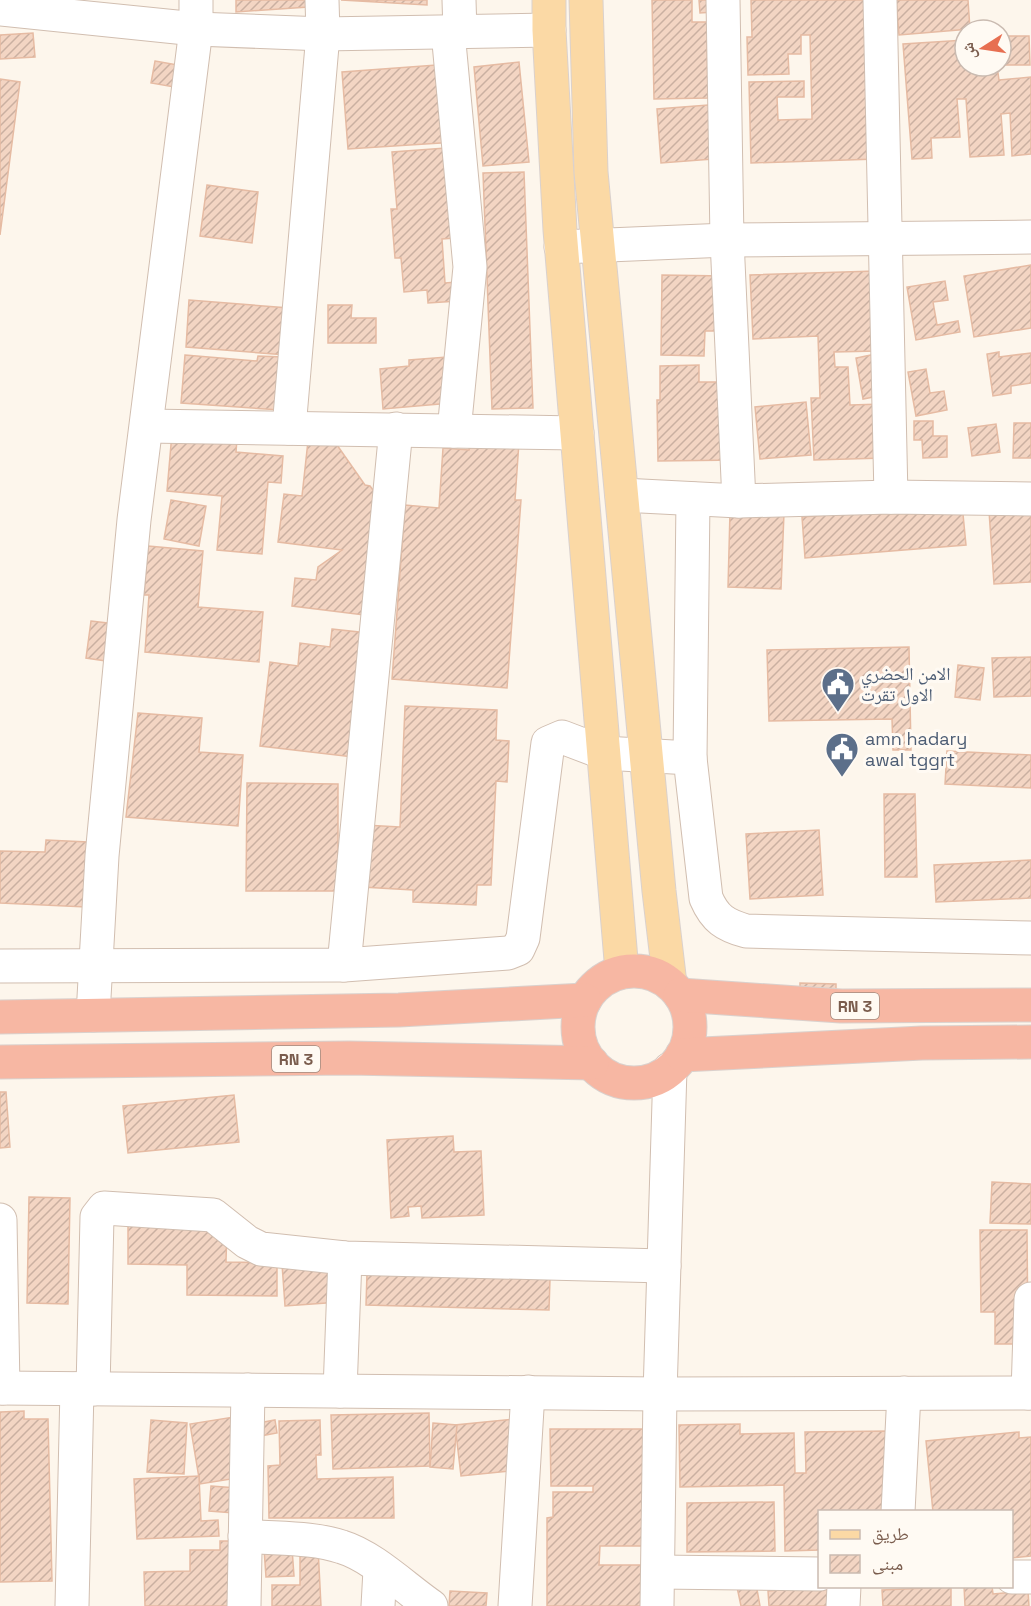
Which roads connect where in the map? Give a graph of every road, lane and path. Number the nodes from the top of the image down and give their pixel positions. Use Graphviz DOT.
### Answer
graph roads {
  1 [pos="322,0"];
  2 [pos="586,0"];
  3 [pos="723,0"];
  4 [pos="880,0"];
  5 [pos="0,9"];
  6 [pos="196,15"];
  7 [pos="549,15"];
  8 [pos="456,21"];
  9 [pos="323,34"];
  10 [pos="1031,237"];
  11 [pos="884,239"];
  12 [pos="727,240"];
  13 [pos="561,247"];
  14 [pos="598,247"];
  15 [pos="147,426"];
  16 [pos="289,428"];
  17 [pos="396,429"];
  18 [pos="454,431"];
  19 [pos="577,433"];
  20 [pos="622,495"];
  21 [pos="891,497"];
  22 [pos="1031,498"];
  23 [pos="693,499"];
  24 [pos="739,501"];
  25 [pos="604,753"];
  26 [pos="647,754"];
  27 [pos="690,758"];
  28 [pos="1031,938"];
  29 [pos="96,965"];
  30 [pos="344,965"];
  31 [pos="0,966"];
  32 [pos="622,972"];
  33 [pos="675,989"];
  34 [pos="585,1000"];
  35 [pos="1031,1005"];
  36 [pos="93,1015"];
  37 [pos="0,1017"];
  38 [pos="1031,1042"];
  39 [pos="0,1062"];
  40 [pos="676,1062"];
  41 [pos="592,1063"];
  42 [pos="0,1220"];
  43 [pos="345,1258"];
  44 [pos="664,1266"];
  45 [pos="1031,1299"];
  46 [pos="2,1388"];
  47 [pos="85,1389"];
  48 [pos="248,1390"];
  49 [pos="340,1391"];
  50 [pos="528,1392"];
  51 [pos="904,1393"];
  52 [pos="660,1394"];
  53 [pos="1029,1394"];
  54 [pos="898,1510"];
  55 [pos="245,1536"];
  56 [pos="380,1569"];
  57 [pos="658,1572"];
  58 [pos="818,1574"];
  59 [pos="1013,1577"];
  60 [pos="1031,1578"];
  61 [pos="844,1588"];
  62 [pos="72,1606"];
  63 [pos="244,1606"];
  64 [pos="378,1606"];
  65 [pos="431,1606"];
  66 [pos="515,1606"];
  67 [pos="657,1606"];
  68 [pos="843,1606"];
  1 -- 9 [label="street"];
  2 -- 14 [label="main road"];
  3 -- 12 [label="street"];
  4 -- 11 [label="street"];
  5 -- 6 [label="street"];
  6 -- 9 [label="street"];
  6 -- 15 [label="street"];
  7 -- 8 [label="street"];
  7 -- 13 [label="main road"];
  8 -- 9 [label="street"];
  8 -- 18 [label="street"];
  9 -- 16 [label="street"];
  10 -- 11 [label="street"];
  11 -- 12 [label="street"];
  11 -- 21 [label="street"];
  12 -- 14 [label="street"];
  12 -- 24 [label="street"];
  13 -- 14 [label="street"];
  13 -- 19 [label="main road"];
  14 -- 20 [label="main road"];
  15 -- 16 [label="street"];
  15 -- 29 [label="street"];
  16 -- 17 [label="street"];
  17 -- 18 [label="street"];
  17 -- 30 [label="street"];
  18 -- 19 [label="street"];
  19 -- 25 [label="main road"];
  20 -- 23 [label="street"];
  20 -- 26 [label="main road"];
  21 -- 22 [label="street"];
  21 -- 24 [label="street"];
  23 -- 24 [label="street"];
  23 -- 27 [label="street"];
  25 -- 26 [label="street"];
  25 -- 30 [label="street"];
  25 -- 32 [label="main road"];
  26 -- 27 [label="street"];
  26 -- 33 [label="main road"];
  27 -- 28 [label="street"];
  29 -- 30 [label="street"];
  29 -- 31 [label="street"];
  29 -- 36 [label="street"];
  32 -- 33 [label="highway"];
  32 -- 34 [label="highway"];
  33 -- 35 [label="highway, RN 3"];
  33 -- 40 [label="highway"];
  34 -- 36 [label="highway"];
  34 -- 41 [label="highway"];
  36 -- 37 [label="highway"];
  38 -- 40 [label="highway, RN 3"];
  39 -- 41 [label="highway, RN 3"];
  40 -- 41 [label="highway"];
  40 -- 44 [label="street"];
  42 -- 46 [label="street"];
  43 -- 44 [label="street"];
  43 -- 47 [label="street"];
  43 -- 49 [label="street"];
  44 -- 52 [label="street"];
  45 -- 53 [label="street"];
  46 -- 47 [label="street"];
  47 -- 48 [label="street"];
  47 -- 62 [label="street"];
  48 -- 49 [label="street"];
  48 -- 55 [label="street"];
  49 -- 50 [label="street"];
  50 -- 52 [label="street"];
  50 -- 66 [label="street"];
  51 -- 52 [label="street"];
  51 -- 53 [label="street"];
  51 -- 54 [label="street"];
  52 -- 57 [label="street"];
  55 -- 56 [label="street"];
  55 -- 63 [label="street"];
  56 -- 64 [label="street"];
  56 -- 65 [label="street"];
  57 -- 58 [label="street"];
  57 -- 67 [label="street"];
  59 -- 60 [label="street"];
  61 -- 68 [label="street"];
}
